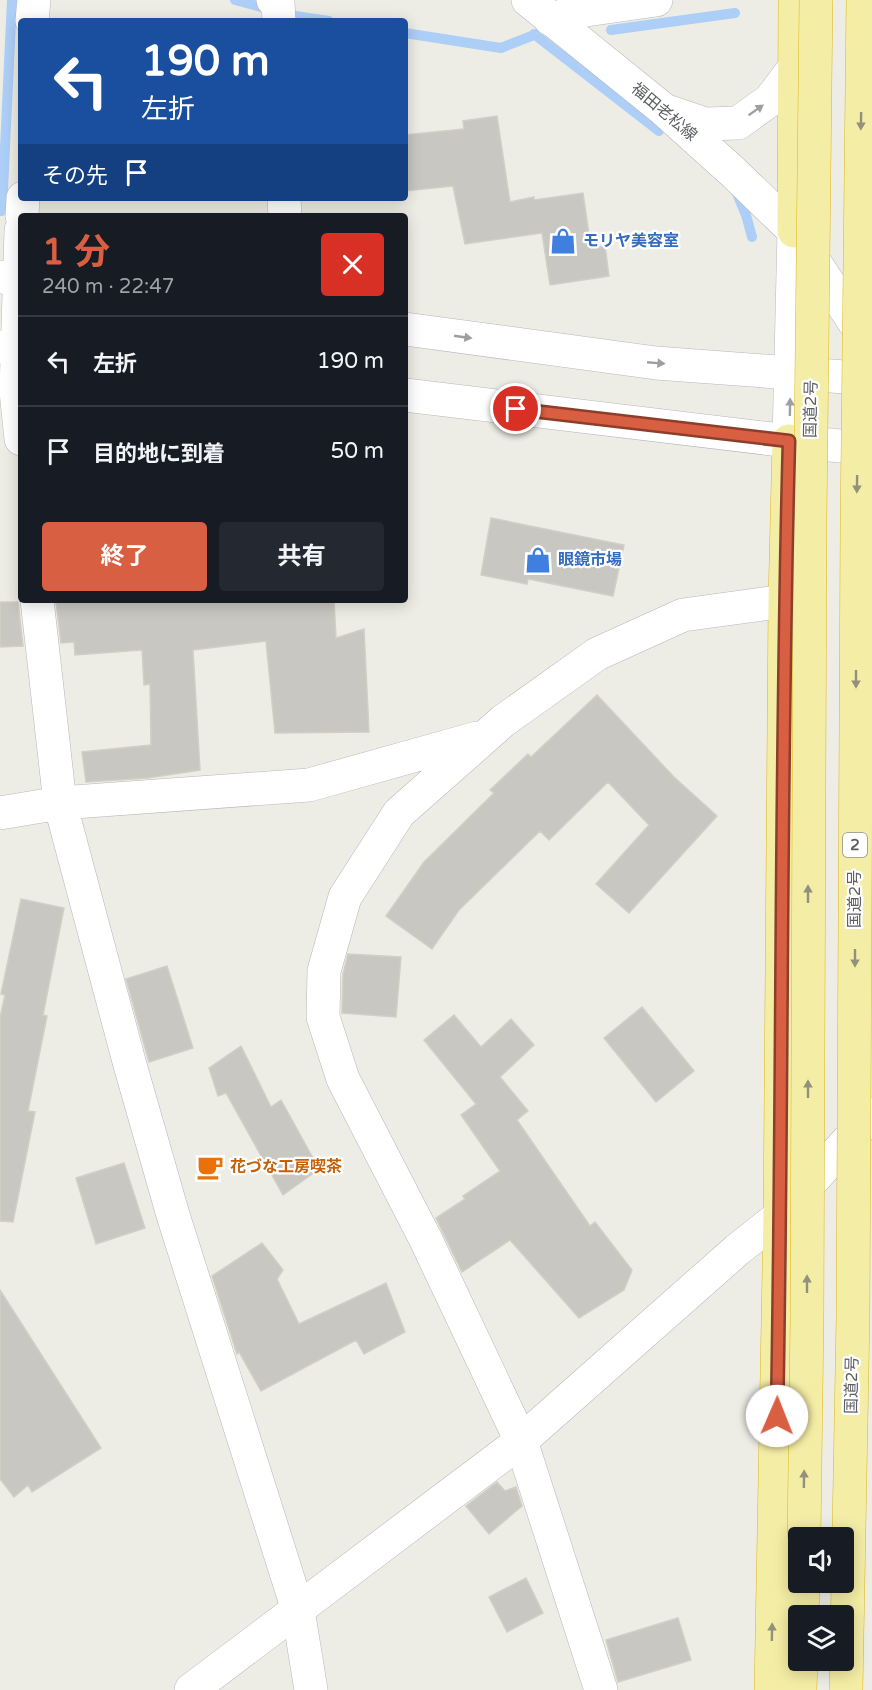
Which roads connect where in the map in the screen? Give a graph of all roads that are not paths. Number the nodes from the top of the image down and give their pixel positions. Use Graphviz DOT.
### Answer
graph roads {
  1 [pos="34,0"];
  2 [pos="656,0"];
  3 [pos="795,0"];
  4 [pos="816,0"];
  5 [pos="863,0"];
  6 [pos="539,9"];
  7 [pos="32,18"];
  8 [pos="795,67"];
  9 [pos="663,109"];
  10 [pos="794,231"];
  11 [pos="18,248"];
  12 [pos="13,278"];
  13 [pos="408,328"];
  14 [pos="12,348"];
  15 [pos="872,350"];
  16 [pos="790,373"];
  17 [pos="872,379"];
  18 [pos="408,395"];
  19 [pos="18,410"];
  20 [pos="789,441"];
  21 [pos="872,449"];
  22 [pos="785,601"];
  23 [pos="37,603"];
  24 [pos="487,735"];
  25 [pos="60,802"];
  26 [pos="0,813"];
  27 [pos="872,1114"];
  28 [pos="780,1216"];
  29 [pos="521,1441"];
  30 [pos="804,1527"];
  31 [pos="298,1610"];
  32 [pos="801,1671"];
  33 [pos="191,1690"];
  34 [pos="311,1690"];
  35 [pos="601,1690"];
  36 [pos="771,1690"];
  37 [pos="800,1690"];
  38 [pos="846,1690"];
  1 -- 7 [label="street"];
  2 -- 6 [label="street"];
  3 -- 8 [label="highway"];
  30 -- 4 [label="highway, 国道2号, one-way, bridge"];
  5 -- 38 [label="highway, 国道2号 / 2, one-way, bridge"];
  6 -- 9 [label="street, 福田老松線"];
  9 -- 8 [label="street, one-way"];
  8 -- 10 [label="highway"];
  9 -- 10 [label="street, 福田老松線"];
  10 -- 15 [label="street, 福田老松線"];
  10 -- 16 [label="street"];
  11 -- 12 [label="street"];
  12 -- 14 [label="street"];
  13 -- 16 [label="street, one-way"];
  14 -- 19 [label="street"];
  16 -- 17 [label="street"];
  20 -- 16 [label="street, one-way"];
  18 -- 20 [label="street"];
  20 -- 21 [label="street"];
  20 -- 22 [label="highway"];
  22 -- 24 [label="street"];
  22 -- 28 [label="highway"];
  23 -- 25 [label="street"];
  24 -- 25 [label="street"];
  24 -- 29 [label="street"];
  25 -- 26 [label="street"];
  25 -- 31 [label="street"];
  27 -- 28 [label="street"];
  28 -- 29 [label="street"];
  36 -- 28 [label="highway, one-way"];
  29 -- 31 [label="street"];
  29 -- 35 [label="street"];
  31 -- 33 [label="street"];
  31 -- 34 [label="street"];
  32 -- 37 [label="highway"];
}
